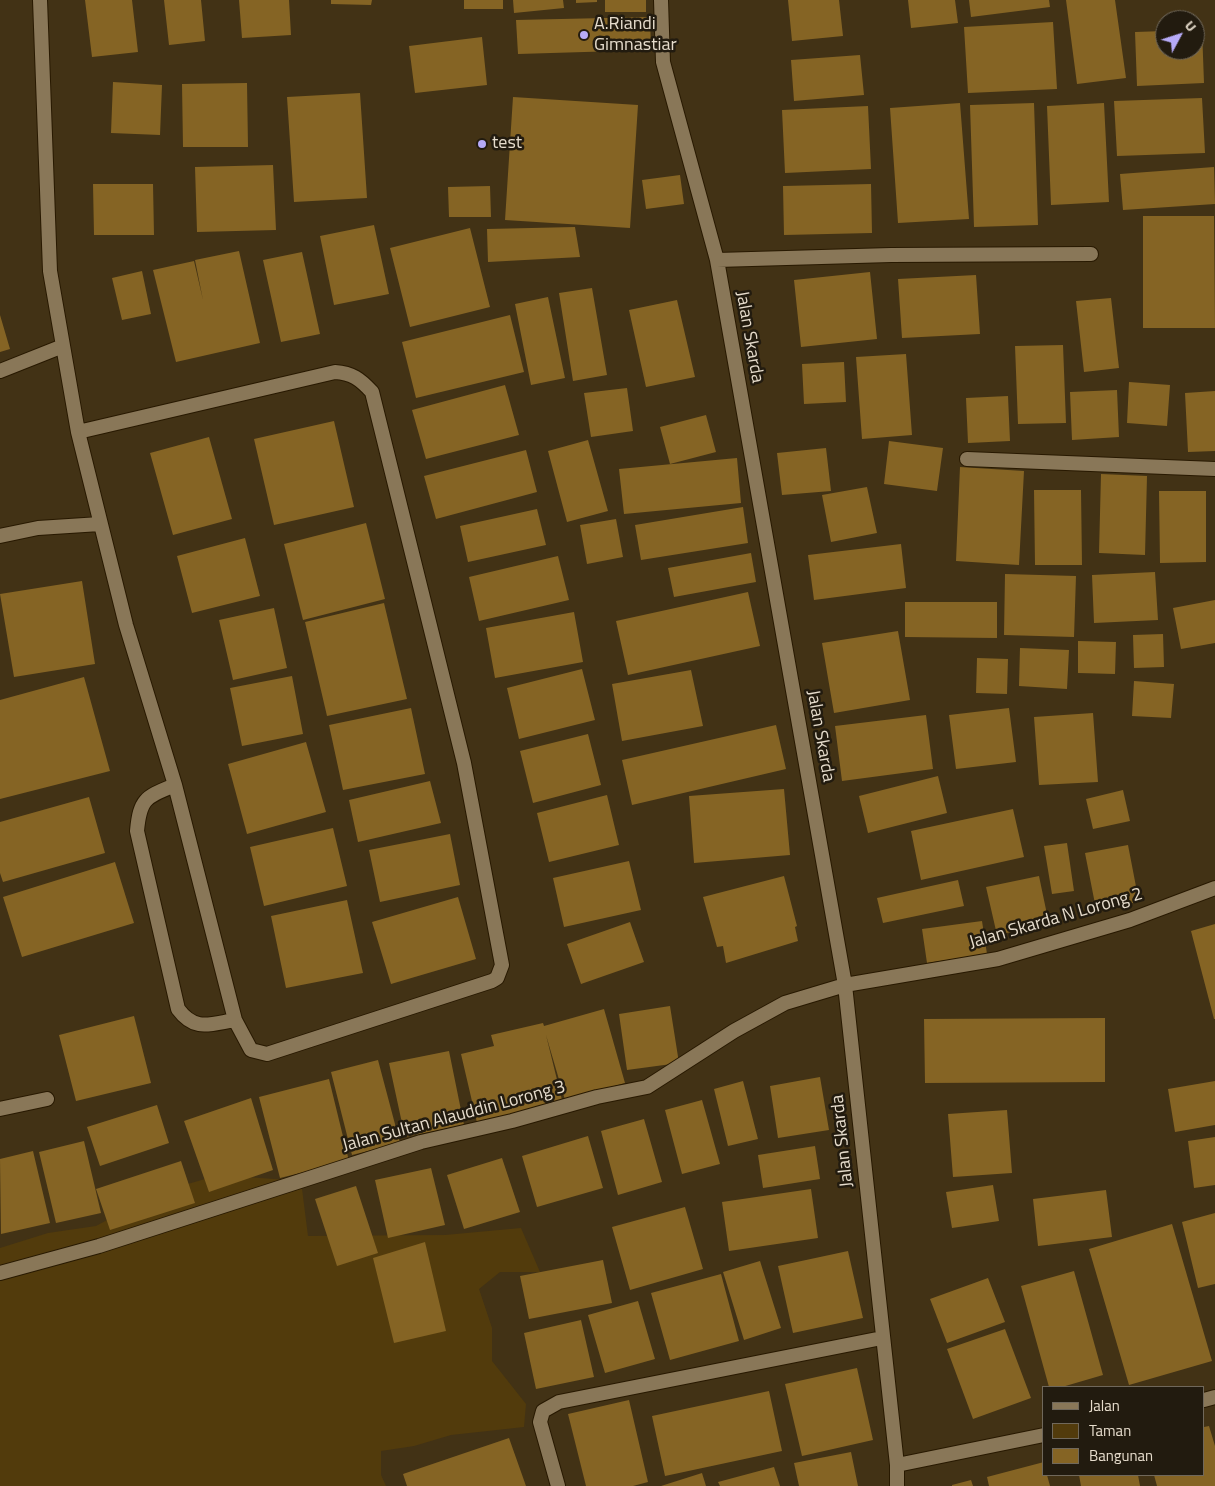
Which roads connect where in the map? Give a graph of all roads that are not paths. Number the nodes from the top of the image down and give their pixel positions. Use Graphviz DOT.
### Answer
graph roads {
  1 [pos="40,0"];
  2 [pos="661,0"];
  3 [pos="1091,254"];
  4 [pos="717,260"];
  5 [pos="63,346"];
  6 [pos="0,371"];
  7 [pos="78,432"];
  8 [pos="967,459"];
  9 [pos="1215,469"];
  10 [pos="100,524"];
  11 [pos="0,536"];
  12 [pos="175,785"];
  13 [pos="1215,888"];
  14 [pos="845,985"];
  15 [pos="235,1020"];
  16 [pos="46,1099"];
  17 [pos="0,1109"];
  18 [pos="0,1273"];
  19 [pos="882,1338"];
  20 [pos="1042,1435"];
  21 [pos="897,1465"];
  22 [pos="558,1486"];
  23 [pos="897,1486"];
  1 -- 5 [label="street"];
  2 -- 4 [label="street, Jalan Skarda"];
  3 -- 4 [label="street"];
  4 -- 14 [label="street, Jalan Skarda"];
  5 -- 6 [label="street"];
  5 -- 7 [label="street"];
  7 -- 10 [label="street"];
  7 -- 15 [label="street"];
  8 -- 9 [label="street"];
  10 -- 11 [label="street"];
  10 -- 12 [label="street"];
  12 -- 15 [label="street"];
  12 -- 15 [label="street"];
  13 -- 14 [label="street, Jalan Skarda N Lorong 2"];
  14 -- 18 [label="street, Jalan Sultan Alauddin Lorong 3"];
  14 -- 19 [label="street, Jalan Skarda"];
  16 -- 17 [label="street"];
  19 -- 21 [label="street, Jalan Skarda"];
  19 -- 22 [label="street"];
  20 -- 21 [label="street"];
  21 -- 23 [label="street, Jalan Skarda"];
}
